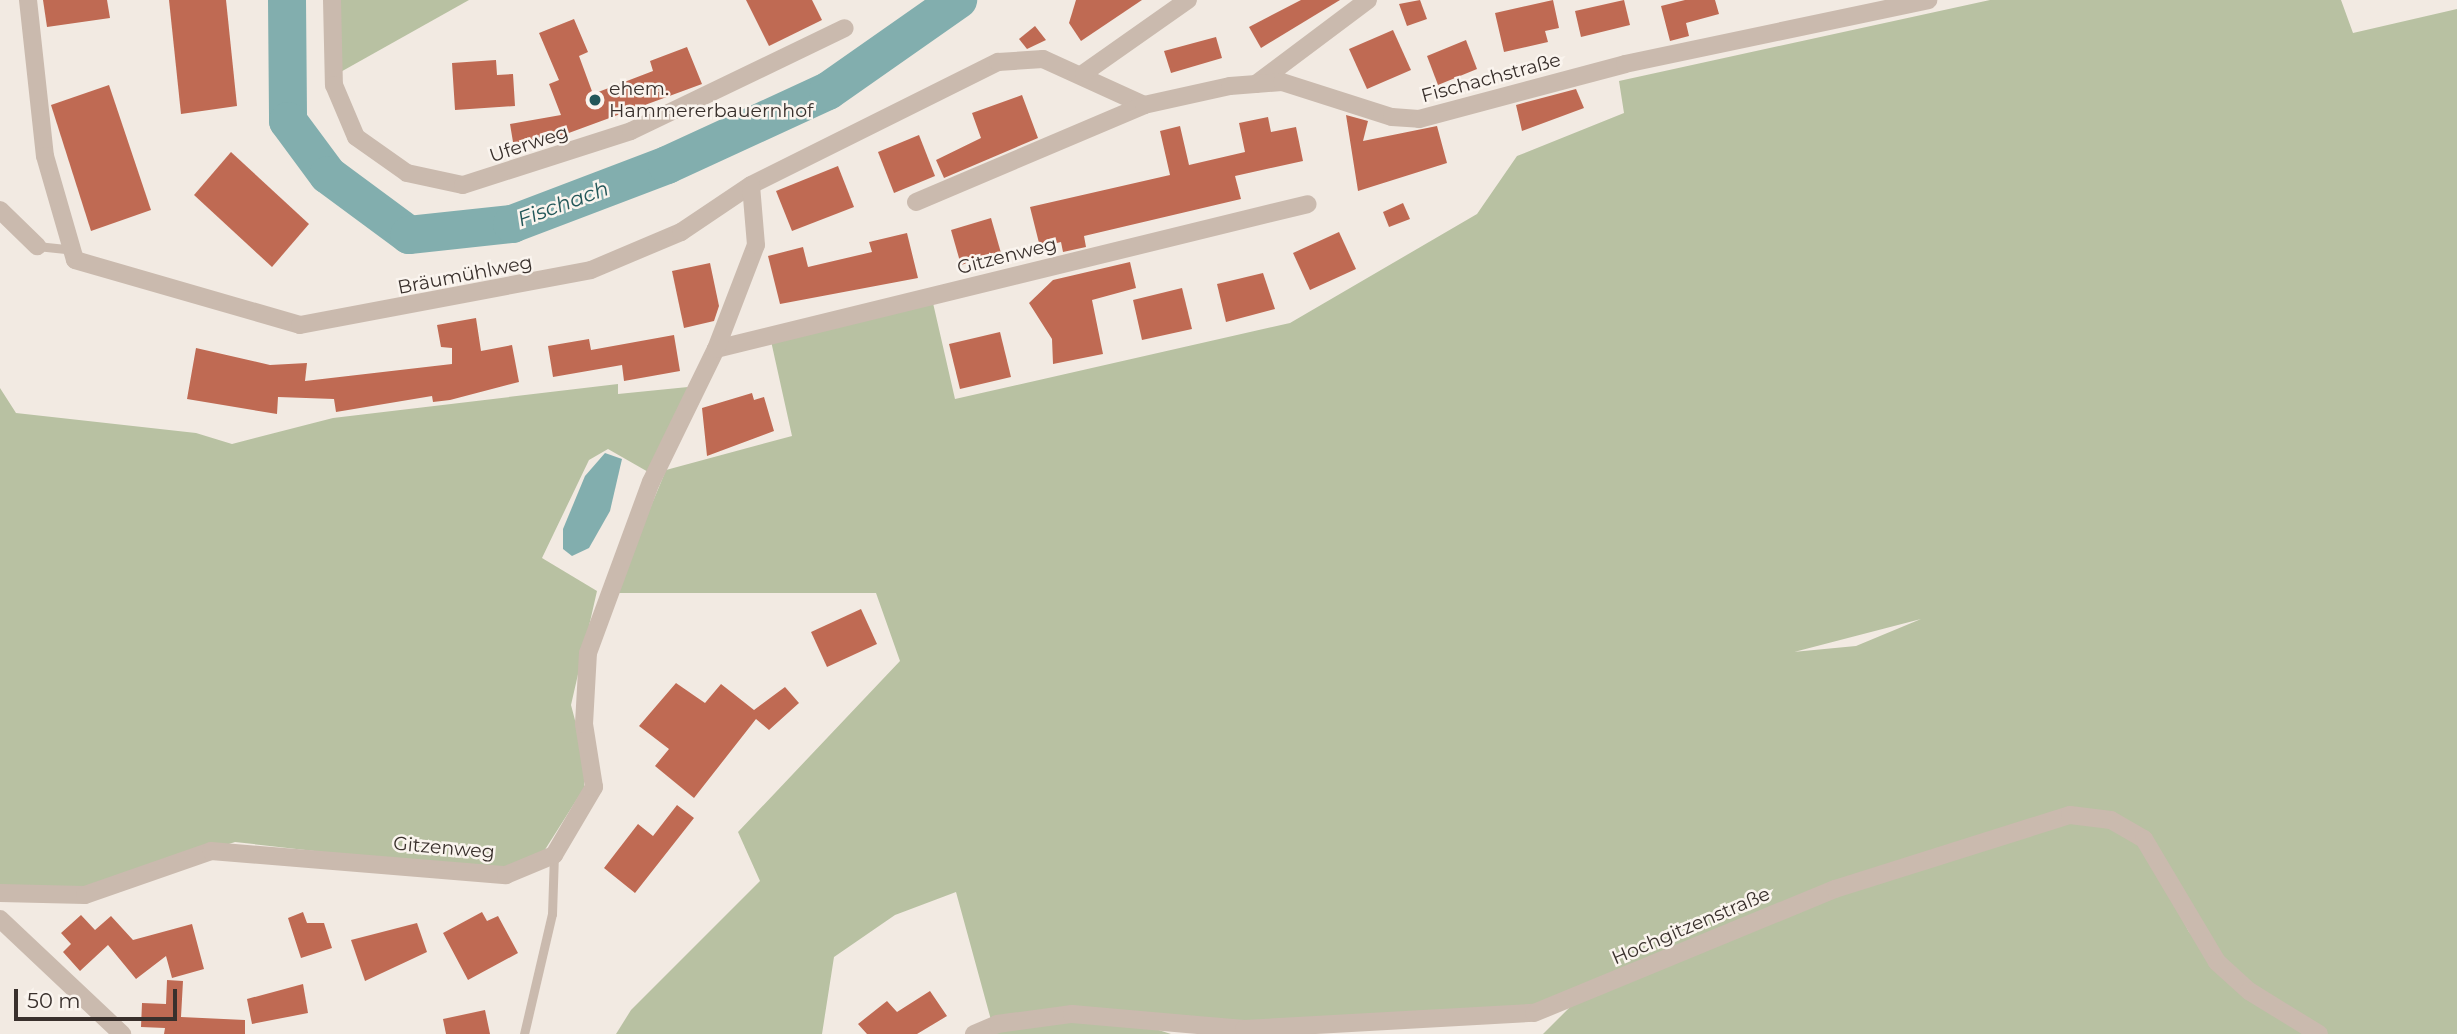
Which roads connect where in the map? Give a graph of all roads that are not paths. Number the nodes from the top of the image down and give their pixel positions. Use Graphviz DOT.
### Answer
graph roads {
  1 [pos="28,0"];
  2 [pos="332,0"];
  3 [pos="1188,0"];
  4 [pos="1368,0"];
  5 [pos="1928,0"];
  6 [pos="845,28"];
  7 [pos="1084,73"];
  8 [pos="1256,84"];
  9 [pos="1144,105"];
  10 [pos="751,185"];
  11 [pos="916,202"];
  12 [pos="1308,204"];
  13 [pos="0,210"];
  14 [pos="37,246"];
  15 [pos="68,249"];
  16 [pos="716,349"];
  17 [pos="554,855"];
  18 [pos="0,893"];
  19 [pos="0,919"];
  20 [pos="122,1034"];
  21 [pos="524,1034"];
  22 [pos="974,1034"];
  23 [pos="2319,1034"];
  1 -- 15 [label="street"];
  2 -- 6 [label="street, Uferweg"];
  3 -- 7 [label="street"];
  4 -- 8 [label="street"];
  5 -- 8 [label="street, Fischachstraße"];
  7 -- 9 [label="street, Bräumühlweg"];
  7 -- 10 [label="street, Bräumühlweg"];
  8 -- 9 [label="street, Fischachstraße"];
  9 -- 11 [label="street, Fischachstraße"];
  10 -- 15 [label="street, Bräumühlweg"];
  10 -- 16 [label="street"];
  12 -- 16 [label="street, Gitzenweg"];
  13 -- 14 [label="street"];
  14 -- 15 [label="lane"];
  16 -- 17 [label="street"];
  17 -- 18 [label="street, Gitzenweg"];
  17 -- 21 [label="lane"];
  19 -- 20 [label="street"];
  22 -- 23 [label="street, Hochgitzenstraße"];
}
